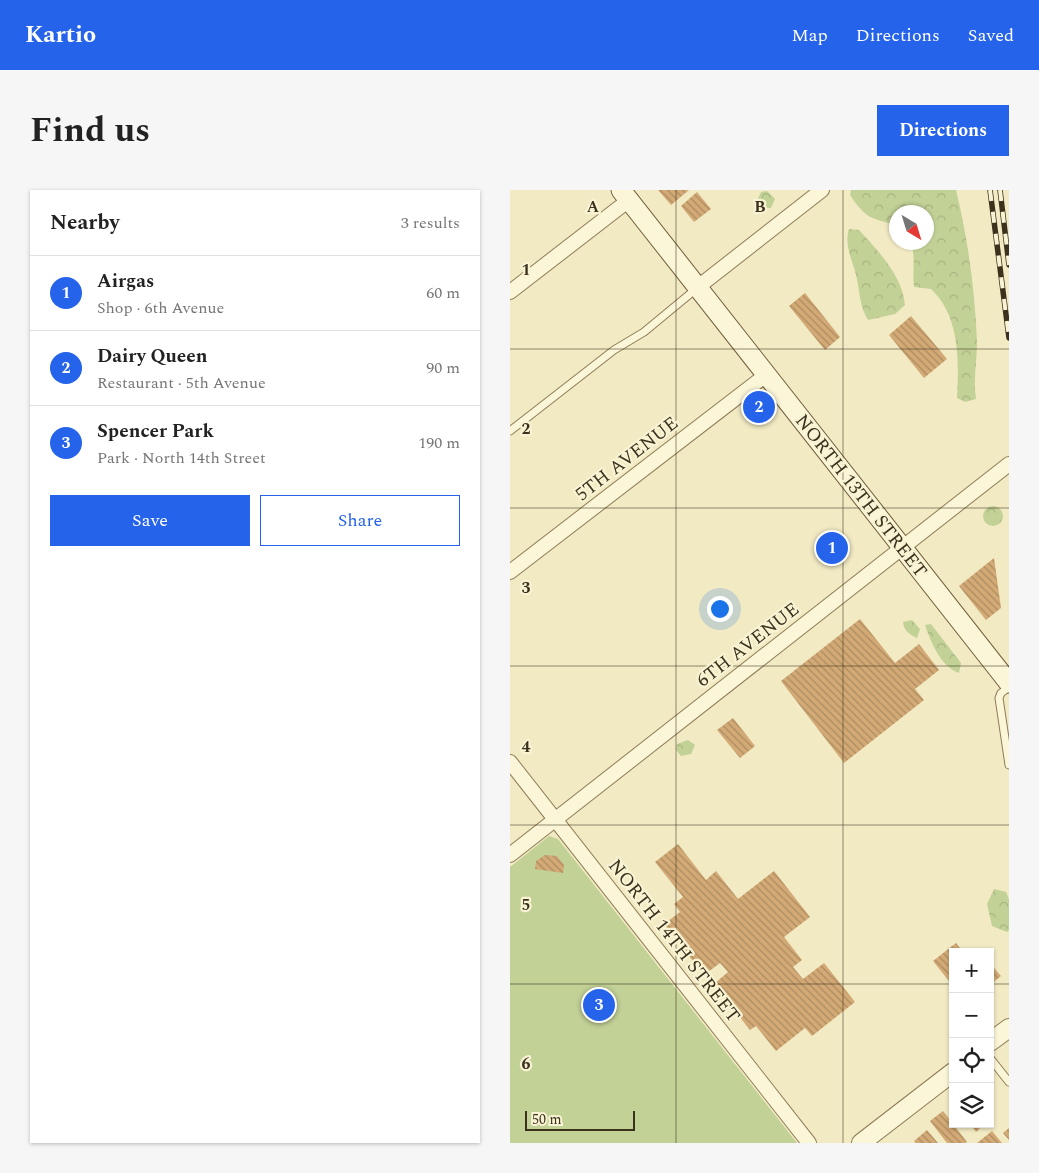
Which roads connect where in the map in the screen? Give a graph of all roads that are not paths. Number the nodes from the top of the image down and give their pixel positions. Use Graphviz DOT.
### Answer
graph roads {
  1 [pos="821,190"];
  2 [pos="625,195"];
  3 [pos="698,287"];
  4 [pos="510,292"];
  5 [pos="766,375"];
  6 [pos="510,431"];
  7 [pos="1009,464"];
  8 [pos="902,548"];
  9 [pos="510,572"];
  10 [pos="1009,683"];
  11 [pos="1009,687"];
  12 [pos="510,762"];
  13 [pos="1009,765"];
  14 [pos="555,819"];
  15 [pos="510,855"];
  16 [pos="1009,1028"];
  17 [pos="994,1039"];
  18 [pos="994,1063"];
  19 [pos="949,1075"];
  20 [pos="1009,1082"];
  21 [pos="809,1143"];
  22 [pos="862,1143"];
  1 -- 3 [label="street"];
  2 -- 3 [label="main road, NORTH 13TH STREET"];
  2 -- 4 [label="street"];
  3 -- 5 [label="main road, NORTH 13TH STREET"];
  3 -- 6 [label="lane"];
  5 -- 8 [label="main road, NORTH 13TH STREET"];
  5 -- 9 [label="street, 5TH AVENUE"];
  7 -- 8 [label="street, 6TH AVENUE"];
  8 -- 10 [label="main road, NORTH 13TH STREET"];
  8 -- 14 [label="street, 6TH AVENUE"];
  11 -- 13 [label="lane"];
  12 -- 14 [label="street, NORTH 14TH STREET"];
  14 -- 15 [label="street, 6TH AVENUE"];
  14 -- 21 [label="street, NORTH 14TH STREET"];
  16 -- 17 [label="street"];
  18 -- 20 [label="lane"];
  19 -- 22 [label="street"];
}
